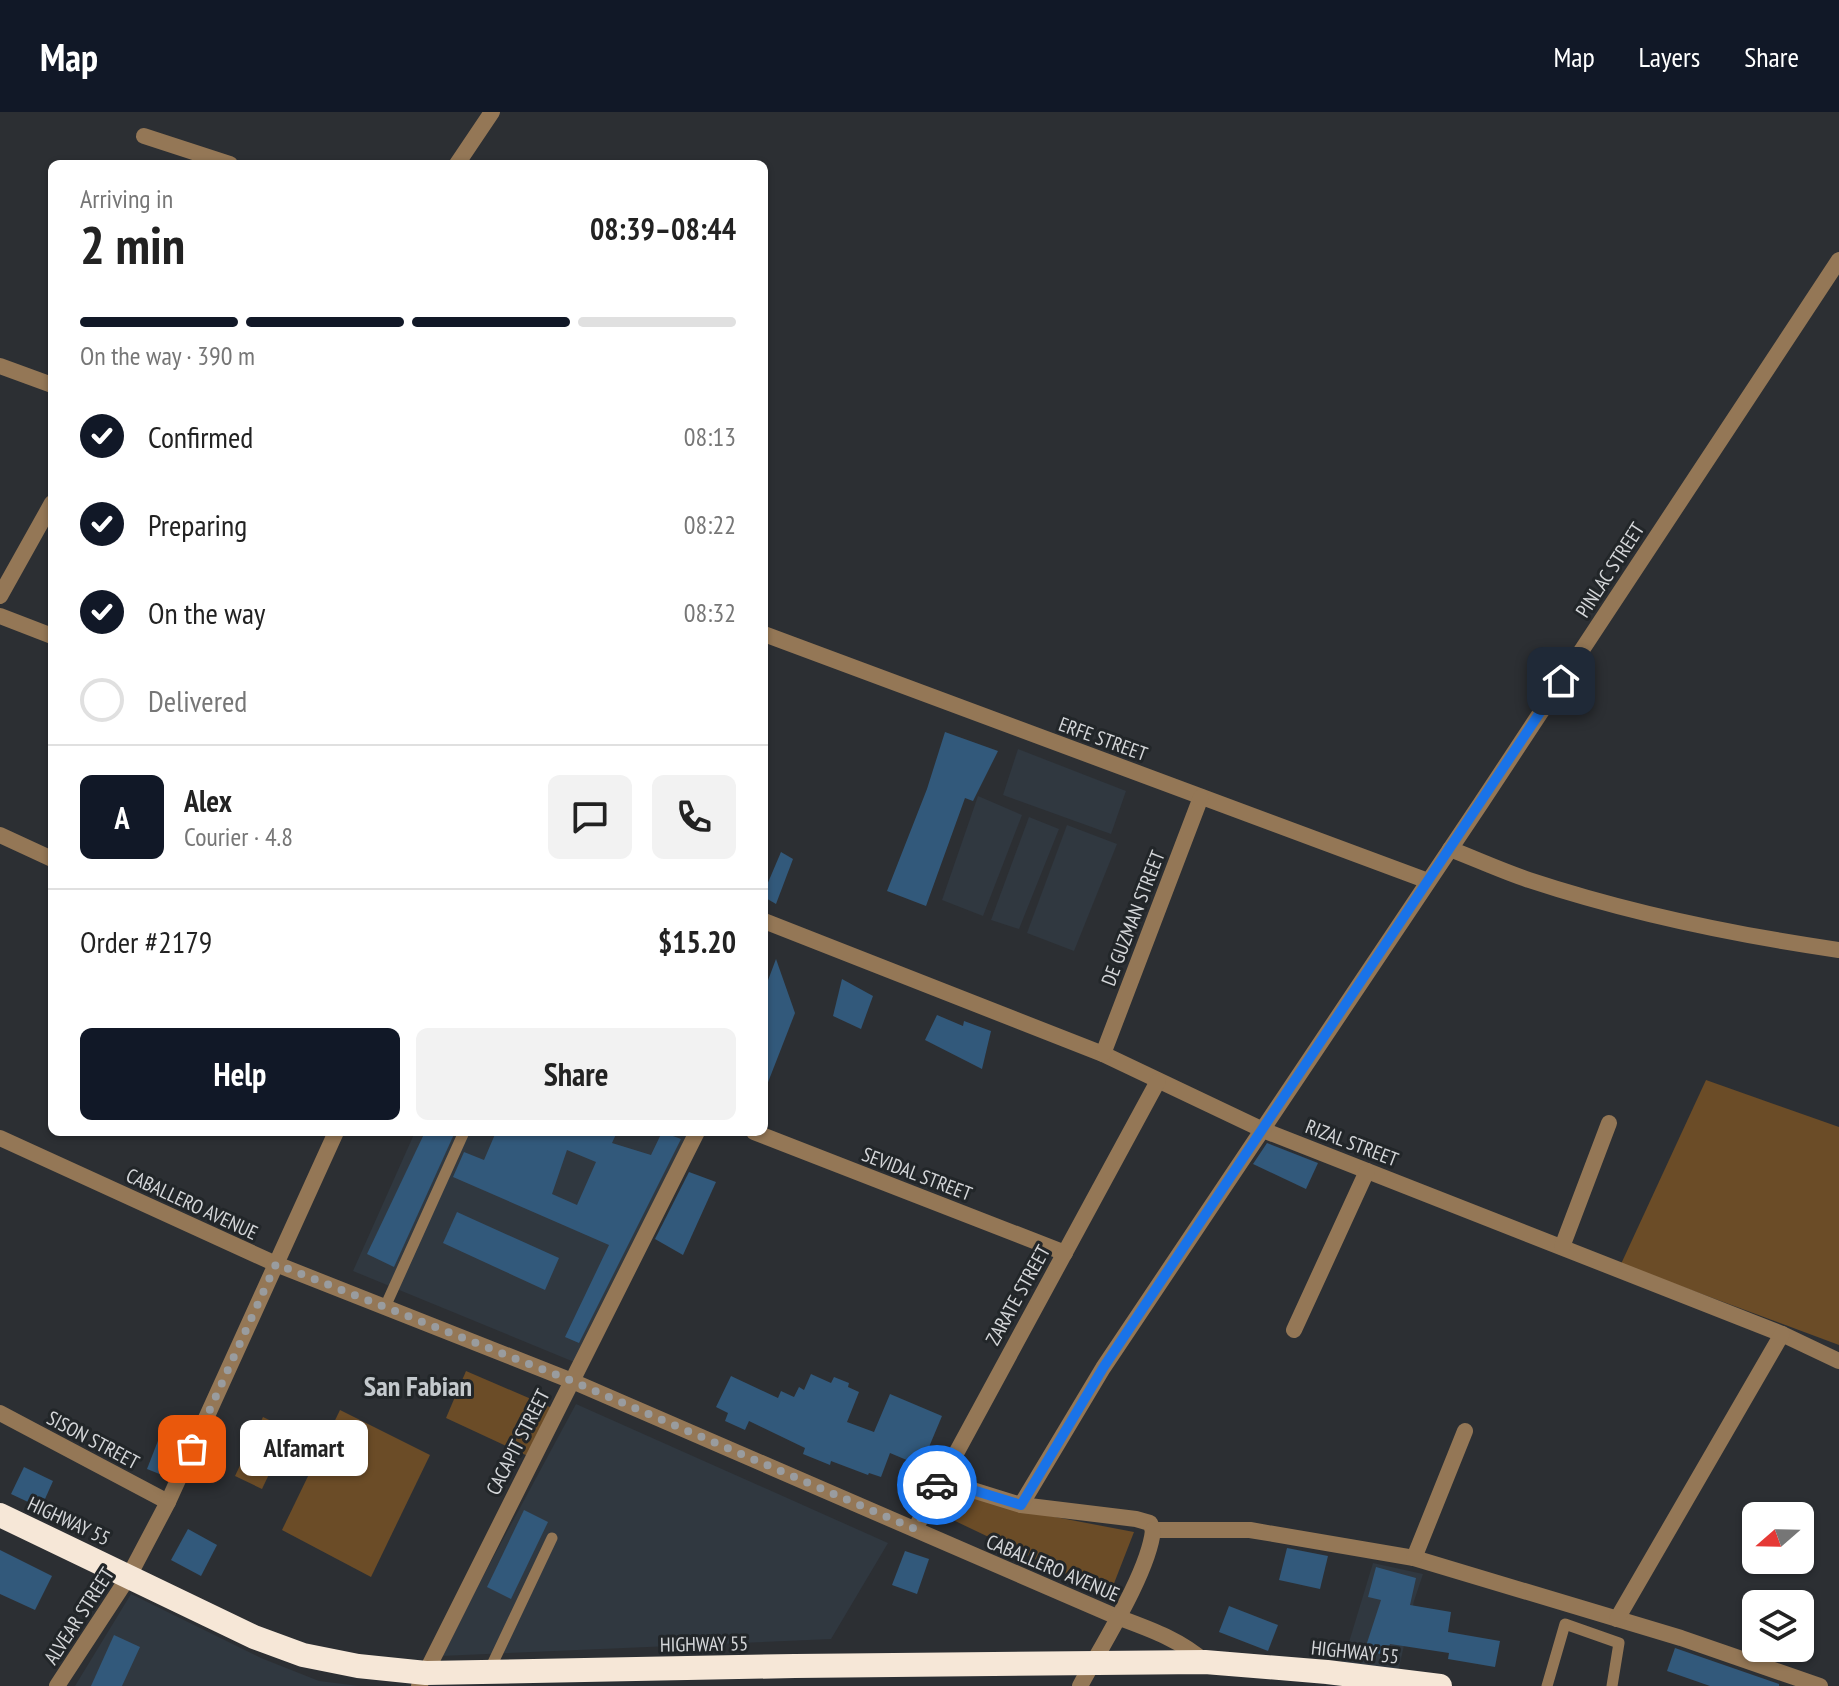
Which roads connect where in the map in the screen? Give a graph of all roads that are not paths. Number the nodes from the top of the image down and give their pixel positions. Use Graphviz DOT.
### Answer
graph roads {
  1 [pos="492,112"];
  2 [pos="144,136"];
  3 [pos="186,157"];
  4 [pos="460,160"];
  5 [pos="1839,260"];
  6 [pos="0,366"];
  7 [pos="48,384"];
  8 [pos="48,510"];
  9 [pos="0,596"];
  10 [pos="0,616"];
  11 [pos="48,634"];
  12 [pos="768,635"];
  13 [pos="1201,797"];
  14 [pos="0,835"];
  15 [pos="1450,849"];
  16 [pos="48,857"];
  17 [pos="1428,881"];
  18 [pos="768,923"];
  19 [pos="1839,950"];
  20 [pos="1103,1054"];
  21 [pos="1158,1081"];
  22 [pos="1609,1123"];
  23 [pos="1263,1130"];
  24 [pos="334,1136"];
  25 [pos="462,1136"];
  26 [pos="695,1136"];
  27 [pos="764,1136"];
  28 [pos="0,1138"];
  29 [pos="1367,1171"];
  30 [pos="1562,1247"];
  31 [pos="1065,1253"];
  32 [pos="276,1264"];
  33 [pos="385,1307"];
  34 [pos="1294,1330"];
  35 [pos="1782,1334"];
  36 [pos="1839,1361"];
  37 [pos="572,1381"];
  38 [pos="0,1413"];
  39 [pos="1465,1431"];
  40 [pos="940,1480"];
  41 [pos="168,1502"];
  42 [pos="1021,1505"];
  43 [pos="0,1515"];
  44 [pos="915,1529"];
  45 [pos="1153,1530"];
  46 [pos="552,1538"];
  47 [pos="1414,1558"];
  48 [pos="129,1576"];
  49 [pos="1117,1617"];
  50 [pos="1617,1619"];
  51 [pos="1205,1662"];
  52 [pos="1092,1663"];
  53 [pos="489,1672"];
  54 [pos="423,1679"];
  55 [pos="1329,1679"];
  56 [pos="57,1686"];
  57 [pos="1080,1686"];
  58 [pos="1440,1686"];
  59 [pos="1547,1686"];
  60 [pos="1612,1686"];
  61 [pos="1820,1686"];
  1 -- 4 [label="street"];
  2 -- 3 [label="street"];
  5 -- 15 [label="street, PINLAC STREET"];
  6 -- 7 [label="street"];
  8 -- 9 [label="street"];
  10 -- 11 [label="street"];
  12 -- 13 [label="street, ERFE STREET"];
  13 -- 17 [label="street, ERFE STREET"];
  13 -- 20 [label="street, DE GUZMAN STREET"];
  14 -- 16 [label="street"];
  15 -- 17 [label="street, PINLAC STREET"];
  15 -- 19 [label="street"];
  17 -- 23 [label="street, PINLAC STREET"];
  18 -- 20 [label="street, RIZAL STREET"];
  20 -- 21 [label="street, RIZAL STREET"];
  21 -- 23 [label="street, RIZAL STREET"];
  21 -- 31 [label="street, ZARATE STREET"];
  22 -- 30 [label="street"];
  23 -- 29 [label="street, RIZAL STREET"];
  23 -- 42 [label="street, PINLAC STREET"];
  24 -- 32 [label="street, ALVEAR STREET"];
  25 -- 33 [label="lane"];
  26 -- 37 [label="street, CACAPIT STREET"];
  27 -- 31 [label="street, SEVIDAL STREET"];
  28 -- 32 [label="street, CABALLERO AVENUE"];
  29 -- 30 [label="street, RIZAL STREET"];
  29 -- 34 [label="street"];
  30 -- 35 [label="street, RIZAL STREET"];
  31 -- 40 [label="street, ZARATE STREET"];
  32 -- 33 [label="street, CABALLERO AVENUE"];
  32 -- 41 [label="street, ALVEAR STREET"];
  33 -- 37 [label="street, CABALLERO AVENUE"];
  35 -- 36 [label="street, RIZAL STREET"];
  35 -- 50 [label="street"];
  37 -- 44 [label="street, CABALLERO AVENUE"];
  37 -- 54 [label="street, CACAPIT STREET"];
  38 -- 41 [label="street, SISON STREET"];
  39 -- 47 [label="street"];
  40 -- 42 [label="street"];
  40 -- 44 [label="street, ZARATE STREET"];
  41 -- 48 [label="street, ALVEAR STREET"];
  42 -- 45 [label="street"];
  43 -- 48 [label="highway, HIGHWAY 55"];
  44 -- 49 [label="street, CABALLERO AVENUE"];
  45 -- 47 [label="street"];
  45 -- 49 [label="street"];
  46 -- 53 [label="lane"];
  47 -- 50 [label="street"];
  48 -- 54 [label="highway, HIGHWAY 55"];
  48 -- 56 [label="street, ALVEAR STREET"];
  49 -- 51 [label="street, CABALLERO AVENUE"];
  49 -- 52 [label="street"];
  50 -- 61 [label="street"];
  51 -- 52 [label="highway, HIGHWAY 55"];
  51 -- 55 [label="highway, HIGHWAY 55"];
  52 -- 53 [label="highway, HIGHWAY 55"];
  52 -- 57 [label="street"];
  53 -- 54 [label="highway, HIGHWAY 55"];
  55 -- 58 [label="highway, HIGHWAY 55"];
  59 -- 60 [label="lane"];
}
